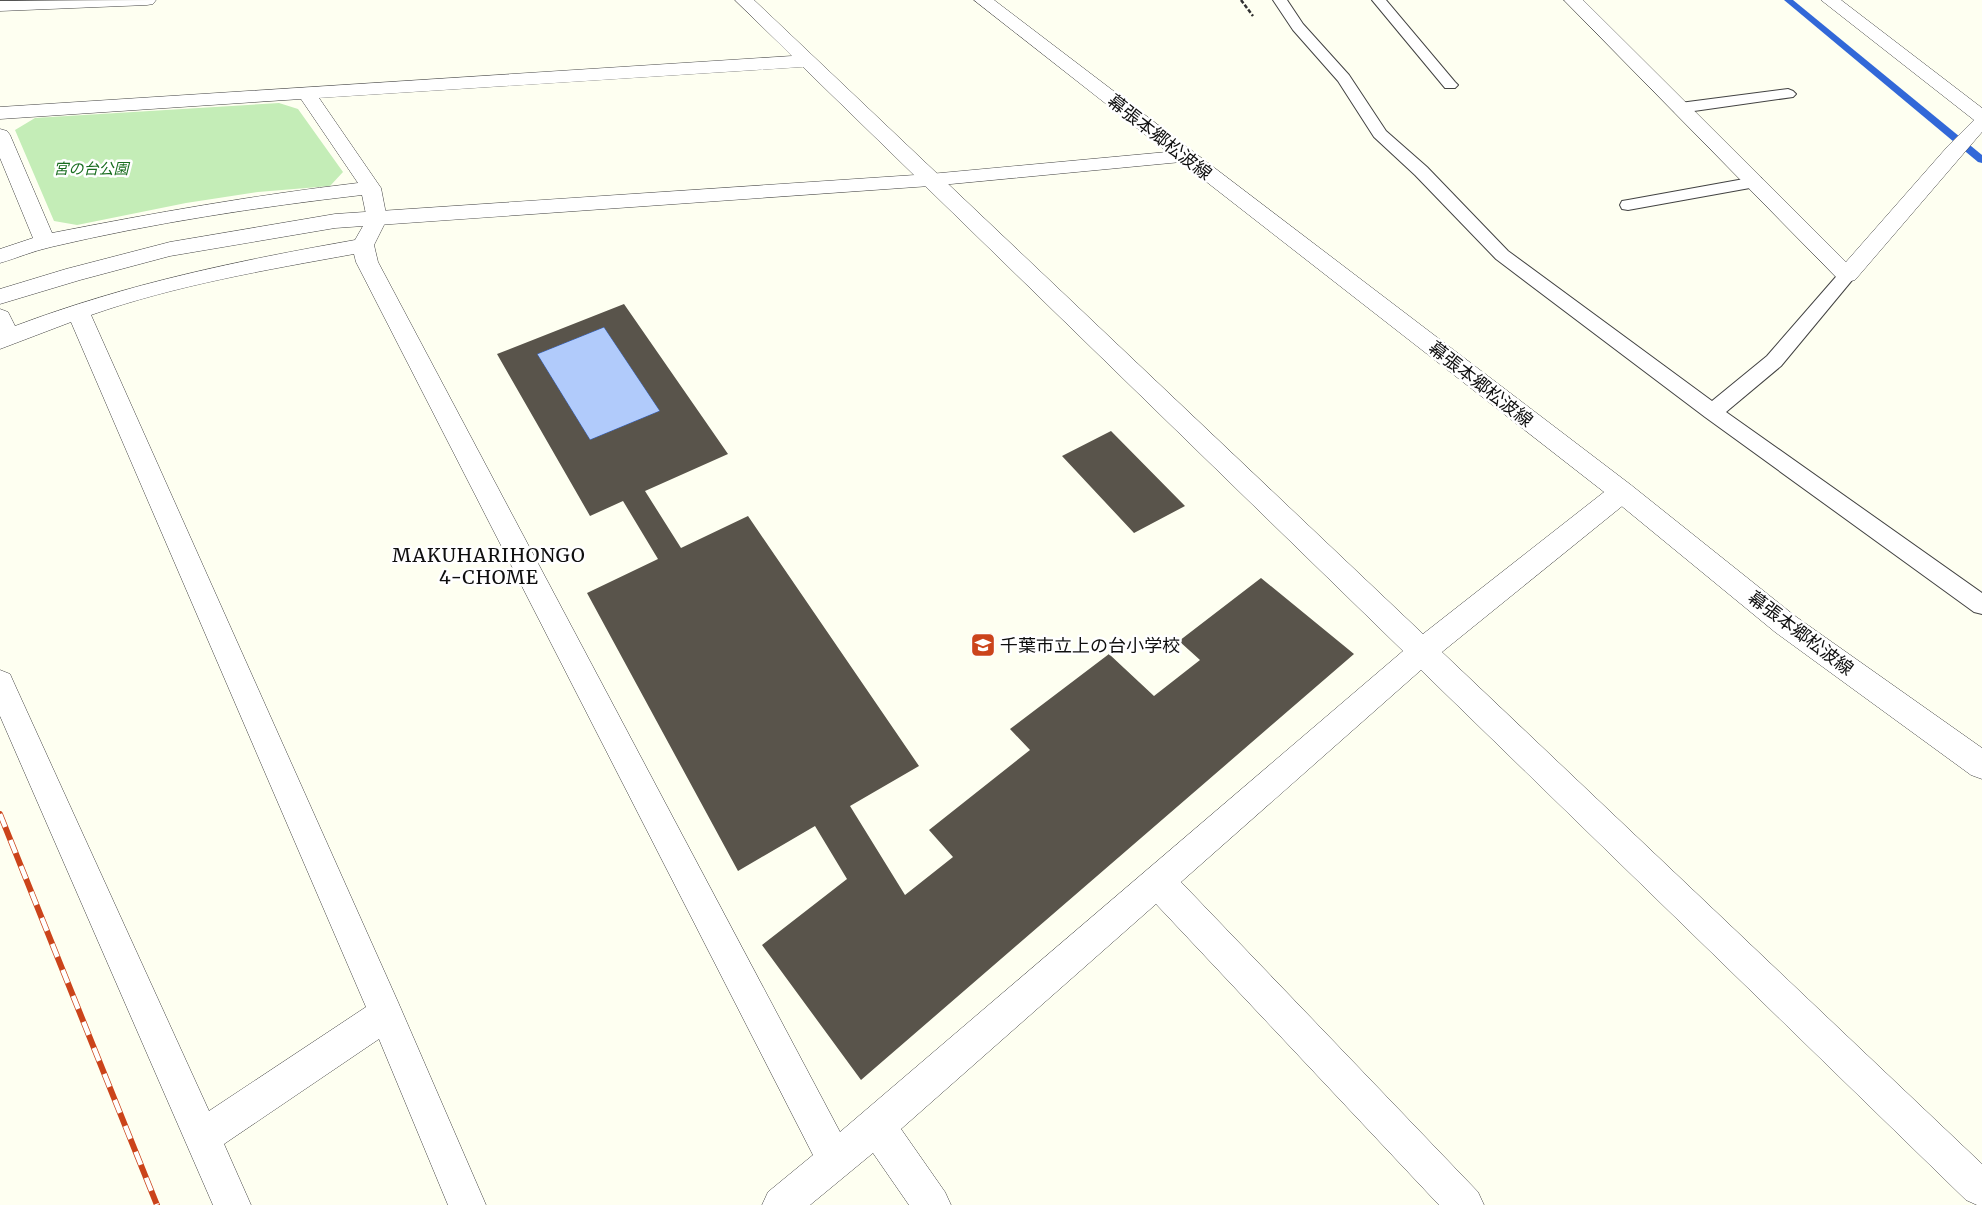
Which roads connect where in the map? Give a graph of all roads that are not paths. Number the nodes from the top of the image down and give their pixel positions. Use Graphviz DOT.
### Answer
graph roads {
  1 [pos="147,0"];
  2 [pos="744,0"];
  3 [pos="983,0"];
  4 [pos="1280,0"];
  5 [pos="1380,0"];
  6 [pos="1573,0"];
  7 [pos="1830,0"];
  8 [pos="0,6"];
  9 [pos="806,61"];
  10 [pos="1450,85"];
  11 [pos="306,93"];
  12 [pos="1788,94"];
  13 [pos="1680,108"];
  14 [pos="0,113"];
  15 [pos="1980,122"];
  16 [pos="0,135"];
  17 [pos="1184,156"];
  18 [pos="930,180"];
  19 [pos="1755,182"];
  20 [pos="371,188"];
  21 [pos="1628,205"];
  22 [pos="377,219"];
  23 [pos="45,241"];
  24 [pos="362,245"];
  25 [pos="0,256"];
  26 [pos="1847,275"];
  27 [pos="10,294"];
  28 [pos="78,312"];
  29 [pos="0,317"];
  30 [pos="5,340"];
  31 [pos="1712,412"];
  32 [pos="1622,492"];
  33 [pos="1982,605"];
  34 [pos="1423,651"];
  35 [pos="0,683"];
  36 [pos="1982,765"];
  37 [pos="1158,882"];
  38 [pos="386,1014"];
  39 [pos="877,1126"];
  40 [pos="202,1137"];
  41 [pos="835,1160"];
  42 [pos="1977,1190"];
  43 [pos="232,1205"];
  44 [pos="467,1205"];
  45 [pos="781,1205"];
  46 [pos="932,1205"];
  47 [pos="1465,1205"];
  1 -- 8 [label="street"];
  2 -- 9 [label="street"];
  3 -- 17 [label="street, 幕張本郷松波線"];
  4 -- 31 [label="lane"];
  5 -- 10 [label="lane"];
  6 -- 13 [label="street"];
  7 -- 15 [label="street"];
  9 -- 11 [label="street"];
  9 -- 18 [label="street"];
  11 -- 14 [label="street"];
  11 -- 20 [label="street"];
  12 -- 13 [label="lane"];
  13 -- 19 [label="street"];
  15 -- 26 [label="street"];
  16 -- 23 [label="street"];
  17 -- 18 [label="street"];
  17 -- 32 [label="street, 幕張本郷松波線"];
  18 -- 22 [label="street"];
  18 -- 34 [label="street"];
  19 -- 21 [label="lane"];
  19 -- 26 [label="street"];
  20 -- 22 [label="street"];
  20 -- 23 [label="street"];
  22 -- 24 [label="street"];
  22 -- 27 [label="street"];
  23 -- 25 [label="street"];
  24 -- 28 [label="street"];
  24 -- 41 [label="street"];
  26 -- 31 [label="lane"];
  28 -- 30 [label="street"];
  28 -- 38 [label="street"];
  29 -- 30 [label="street"];
  31 -- 33 [label="lane"];
  32 -- 34 [label="street"];
  32 -- 36 [label="street, 幕張本郷松波線"];
  34 -- 37 [label="street"];
  34 -- 42 [label="street"];
  35 -- 40 [label="street"];
  37 -- 39 [label="street"];
  37 -- 47 [label="street"];
  38 -- 40 [label="street"];
  38 -- 44 [label="street"];
  39 -- 41 [label="street"];
  39 -- 46 [label="street"];
  40 -- 43 [label="street"];
  41 -- 45 [label="street"];
}
